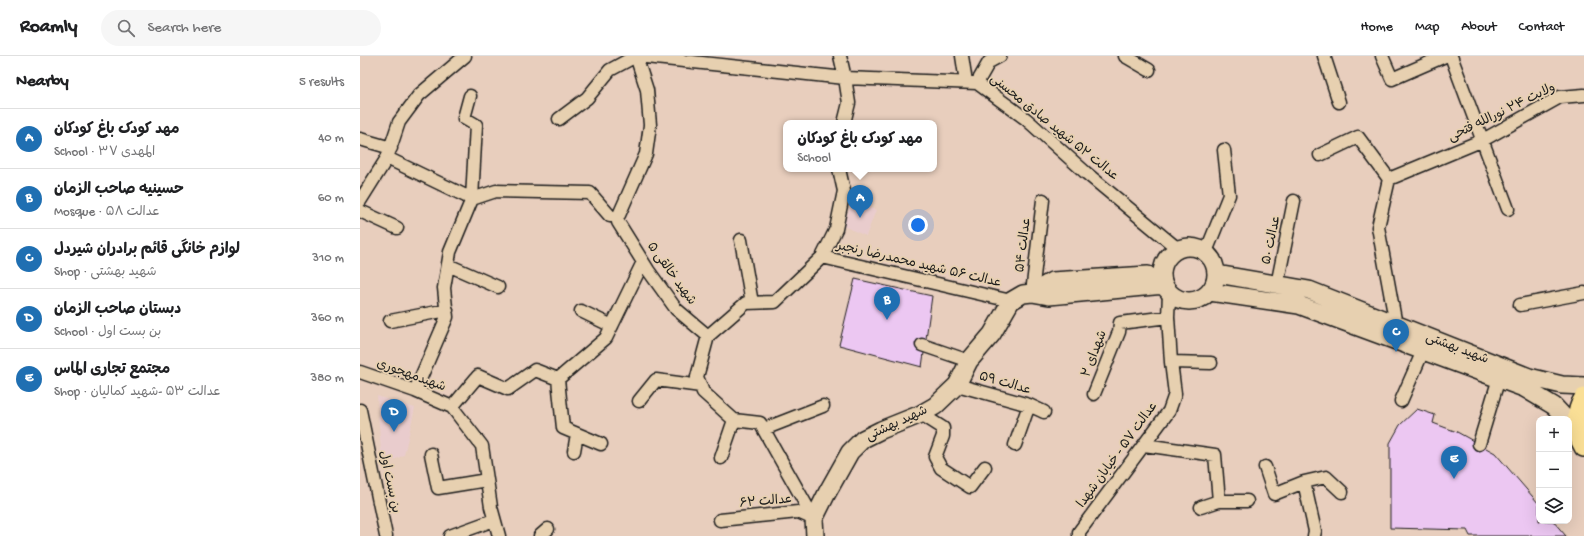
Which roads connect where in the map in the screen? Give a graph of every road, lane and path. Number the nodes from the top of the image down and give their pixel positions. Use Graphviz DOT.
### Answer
graph roads {
  1 [pos="465,56"];
  2 [pos="636,56"];
  3 [pos="840,56"];
  4 [pos="962,56"];
  5 [pos="1000,56"];
  6 [pos="1125,56"];
  7 [pos="1324,56"];
  8 [pos="1382,56"];
  9 [pos="1445,56"];
  10 [pos="1451,56"];
  11 [pos="1149,70"];
  12 [pos="845,78"];
  13 [pos="971,82"];
  14 [pos="1584,95"];
  15 [pos="470,96"];
  16 [pos="1339,102"];
  17 [pos="559,119"];
  18 [pos="845,120"];
  19 [pos="360,139"];
  20 [pos="1483,140"];
  21 [pos="1224,150"];
  22 [pos="389,153"];
  23 [pos="1320,154"];
  24 [pos="840,172"];
  25 [pos="1389,179"];
  26 [pos="362,194"];
  27 [pos="472,199"];
  28 [pos="1043,200"];
  29 [pos="1294,201"];
  30 [pos="1508,209"];
  31 [pos="360,211"];
  32 [pos="615,218"];
  33 [pos="397,228"];
  34 [pos="741,240"];
  35 [pos="1178,249"];
  36 [pos="1206,252"];
  37 [pos="822,257"];
  38 [pos="643,262"];
  39 [pos="448,264"];
  40 [pos="1217,274"];
  41 [pos="1165,284"];
  42 [pos="1277,285"];
  43 [pos="498,287"];
  44 [pos="1210,292"];
  45 [pos="1032,293"];
  46 [pos="1584,293"];
  47 [pos="1011,301"];
  48 [pos="752,303"];
  49 [pos="1520,305"];
  50 [pos="447,310"];
  51 [pos="581,311"];
  52 [pos="1168,317"];
  53 [pos="390,321"];
  54 [pos="1396,325"];
  55 [pos="612,326"];
  56 [pos="708,336"];
  57 [pos="922,345"];
  58 [pos="1423,351"];
  59 [pos="969,361"];
  60 [pos="1171,362"];
  61 [pos="1211,363"];
  62 [pos="360,372"];
  63 [pos="1499,378"];
  64 [pos="558,379"];
  65 [pos="957,385"];
  66 [pos="701,386"];
  67 [pos="1584,386"];
  68 [pos="415,391"];
  69 [pos="1094,394"];
  70 [pos="1584,398"];
  71 [pos="639,401"];
  72 [pos="1401,401"];
  73 [pos="823,406"];
  74 [pos="1029,406"];
  75 [pos="452,407"];
  76 [pos="360,410"];
  77 [pos="1044,412"];
  78 [pos="921,414"];
  79 [pos="734,420"];
  80 [pos="764,428"];
  81 [pos="1574,430"];
  82 [pos="577,434"];
  83 [pos="363,444"];
  84 [pos="601,444"];
  85 [pos="1480,444"];
  86 [pos="1014,445"];
  87 [pos="1144,445"];
  88 [pos="574,451"];
  89 [pos="431,454"];
  90 [pos="721,458"];
  91 [pos="985,467"];
  92 [pos="1266,467"];
  93 [pos="486,480"];
  94 [pos="1304,482"];
  95 [pos="1342,492"];
  96 [pos="1220,501"];
  97 [pos="1247,501"];
  98 [pos="1201,507"];
  99 [pos="494,520"];
  100 [pos="720,520"];
  101 [pos="814,528"];
  102 [pos="386,536"];
  103 [pos="450,536"];
  104 [pos="499,536"];
  105 [pos="1079,536"];
  106 [pos="1314,536"];
  1 -- 22 [label="street"];
  2 -- 12 [label="street"];
  2 -- 17 [label="street"];
  2 -- 32 [label="street"];
  3 -- 12 [label="street"];
  4 -- 13 [label="street"];
  5 -- 13 [label="street"];
  6 -- 11 [label="street"];
  7 -- 16 [label="street"];
  8 -- 9 [label="street"];
  10 -- 20 [label="street"];
  12 -- 13 [label="street"];
  12 -- 18 [label="street"];
  13 -- 35 [label="street, عدالت ۵۲ شهید صادق محسنی"];
  14 -- 20 [label="street, ولایت ۲۴ نورالله فتحی"];
  15 -- 27 [label="street"];
  19 -- 22 [label="street"];
  20 -- 25 [label="street, ولایت ۲۴ نورالله فتحی"];
  20 -- 30 [label="street"];
  21 -- 36 [label="street"];
  22 -- 26 [label="street"];
  22 -- 27 [label="street"];
  23 -- 25 [label="street"];
  24 -- 37 [label="street"];
  25 -- 54 [label="street"];
  27 -- 32 [label="street, شهید خالقی ۵"];
  27 -- 39 [label="street"];
  28 -- 45 [label="street, عدالت ۵۴"];
  29 -- 42 [label="street, عدالت ۵۰"];
  31 -- 33 [label="street"];
  32 -- 38 [label="street, شهید خالقی ۵"];
  34 -- 48 [label="street"];
  35 -- 36 [label="main road"];
  35 -- 41 [label="main road"];
  36 -- 40 [label="main road"];
  37 -- 47 [label="street, عدالت ۵۶ شهید محمدرضا رنجبر"];
  37 -- 48 [label="street"];
  38 -- 55 [label="street"];
  38 -- 56 [label="street, شهید خالقی ۵"];
  39 -- 43 [label="street"];
  39 -- 50 [label="street"];
  40 -- 42 [label="main road, شهید بهشتی"];
  40 -- 44 [label="main road"];
  41 -- 44 [label="main road"];
  41 -- 45 [label="main road"];
  41 -- 52 [label="street, عدالت ۵۷ - خیابان شهدا"];
  42 -- 54 [label="main road, شهید بهشتی"];
  44 -- 58 [label="main road, شهید بهشتی"];
  45 -- 47 [label="main road"];
  46 -- 49 [label="street"];
  47 -- 59 [label="main road, شهید بهشتی"];
  48 -- 56 [label="street"];
  50 -- 53 [label="street"];
  50 -- 68 [label="street"];
  51 -- 55 [label="street"];
  52 -- 60 [label="street, عدالت ۵۷ - خیابان شهدا"];
  52 -- 69 [label="street, شهدای ۲"];
  54 -- 67 [label="main road, شهید بهشتی"];
  55 -- 64 [label="street"];
  56 -- 66 [label="street"];
  57 -- 59 [label="street"];
  58 -- 63 [label="main road, شهید بهشتی"];
  58 -- 72 [label="street"];
  59 -- 65 [label="main road, شهید بهشتی"];
  60 -- 61 [label="street"];
  60 -- 87 [label="street, عدالت ۵۷ - خیابان شهدا"];
  62 -- 68 [label="street, شهیدمهجوری"];
  63 -- 81 [label="main road, شهید بهشتی"];
  63 -- 85 [label="street"];
  64 -- 75 [label="street"];
  64 -- 82 [label="street"];
  65 -- 74 [label="street, عدالت ۵۹"];
  65 -- 78 [label="main road, شهید بهشتی"];
  66 -- 71 [label="street"];
  66 -- 79 [label="street"];
  68 -- 75 [label="street, شهیدمهجوری"];
  70 -- 81 [label="main road"];
  73 -- 80 [label="street"];
  74 -- 77 [label="street, عدالت ۵۹"];
  74 -- 86 [label="street"];
  75 -- 93 [label="street"];
  76 -- 83 [label="street, بن بست اول"];
  78 -- 91 [label="street"];
  78 -- 101 [label="main road, شهید بهشتی"];
  79 -- 80 [label="street"];
  79 -- 90 [label="street"];
  80 -- 101 [label="street"];
  82 -- 84 [label="street"];
  82 -- 88 [label="street"];
  83 -- 102 [label="street, بن بست اول"];
  87 -- 96 [label="street"];
  87 -- 105 [label="street, عدالت ۵۷ - خیابان شهدا"];
  89 -- 93 [label="street"];
  92 -- 94 [label="street"];
  93 -- 99 [label="street"];
  94 -- 95 [label="street"];
  94 -- 106 [label="street"];
  96 -- 97 [label="street"];
  96 -- 98 [label="street"];
  99 -- 103 [label="street"];
  99 -- 104 [label="street"];
  100 -- 101 [label="street, عدالت ۶۲"];
}
